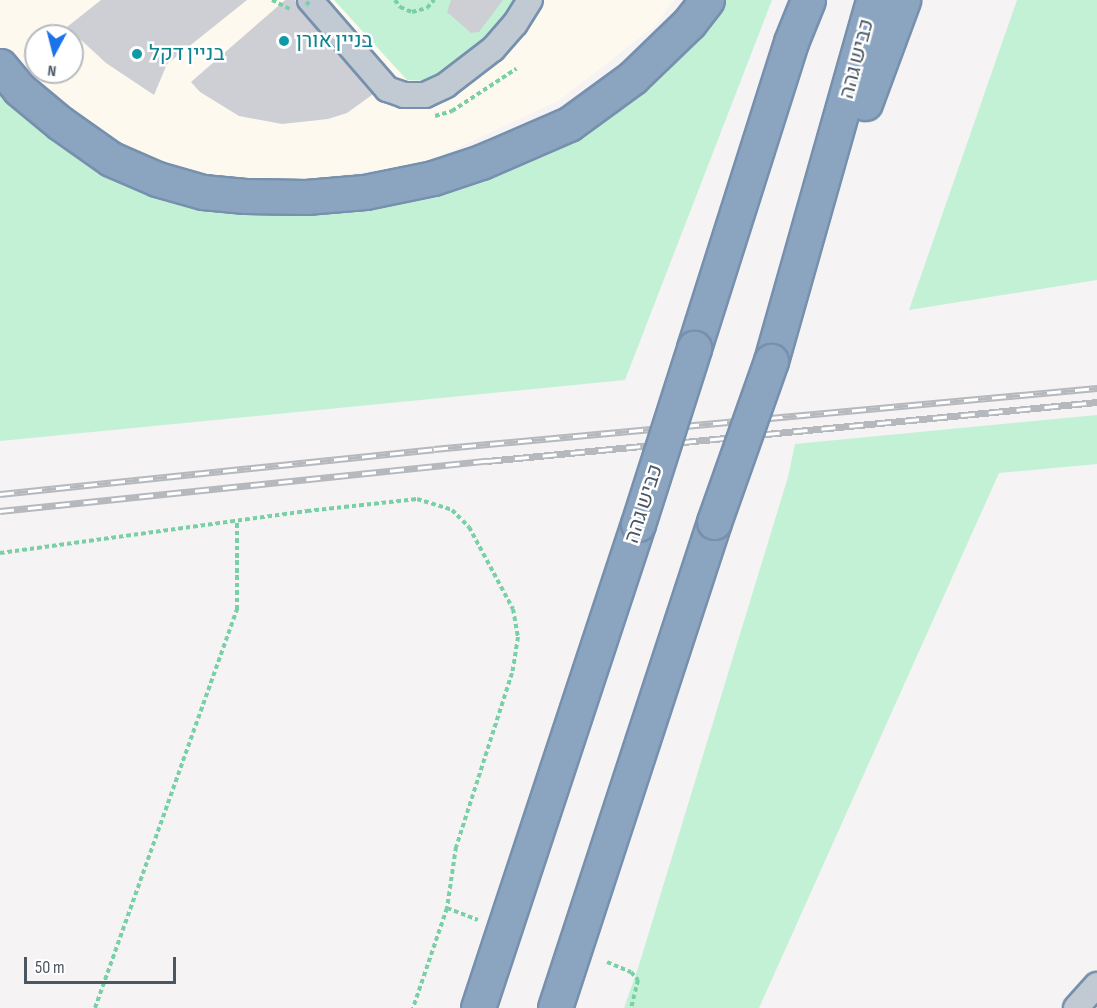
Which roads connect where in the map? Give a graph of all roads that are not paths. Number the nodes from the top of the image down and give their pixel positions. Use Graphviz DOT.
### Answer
graph roads {
  1 [pos="530,0"];
  2 [pos="707,0"];
  3 [pos="808,0"];
  4 [pos="873,0"];
  5 [pos="903,0"];
  6 [pos="309,2"];
  7 [pos="0,66"];
  8 [pos="796,281"];
  9 [pos="1097,985"];
  10 [pos="478,1008"];
  11 [pos="555,1008"];
  12 [pos="1076,1008"];
  1 -- 6 [label="street"];
  2 -- 7 [label="highway"];
  3 -- 10 [label="highway, כביש גהה, bridge"];
  4 -- 8 [label="highway, כביש גהה"];
  5 -- 8 [label="highway"];
  8 -- 11 [label="highway, כביש גהה, bridge"];
  9 -- 12 [label="street"];
}
